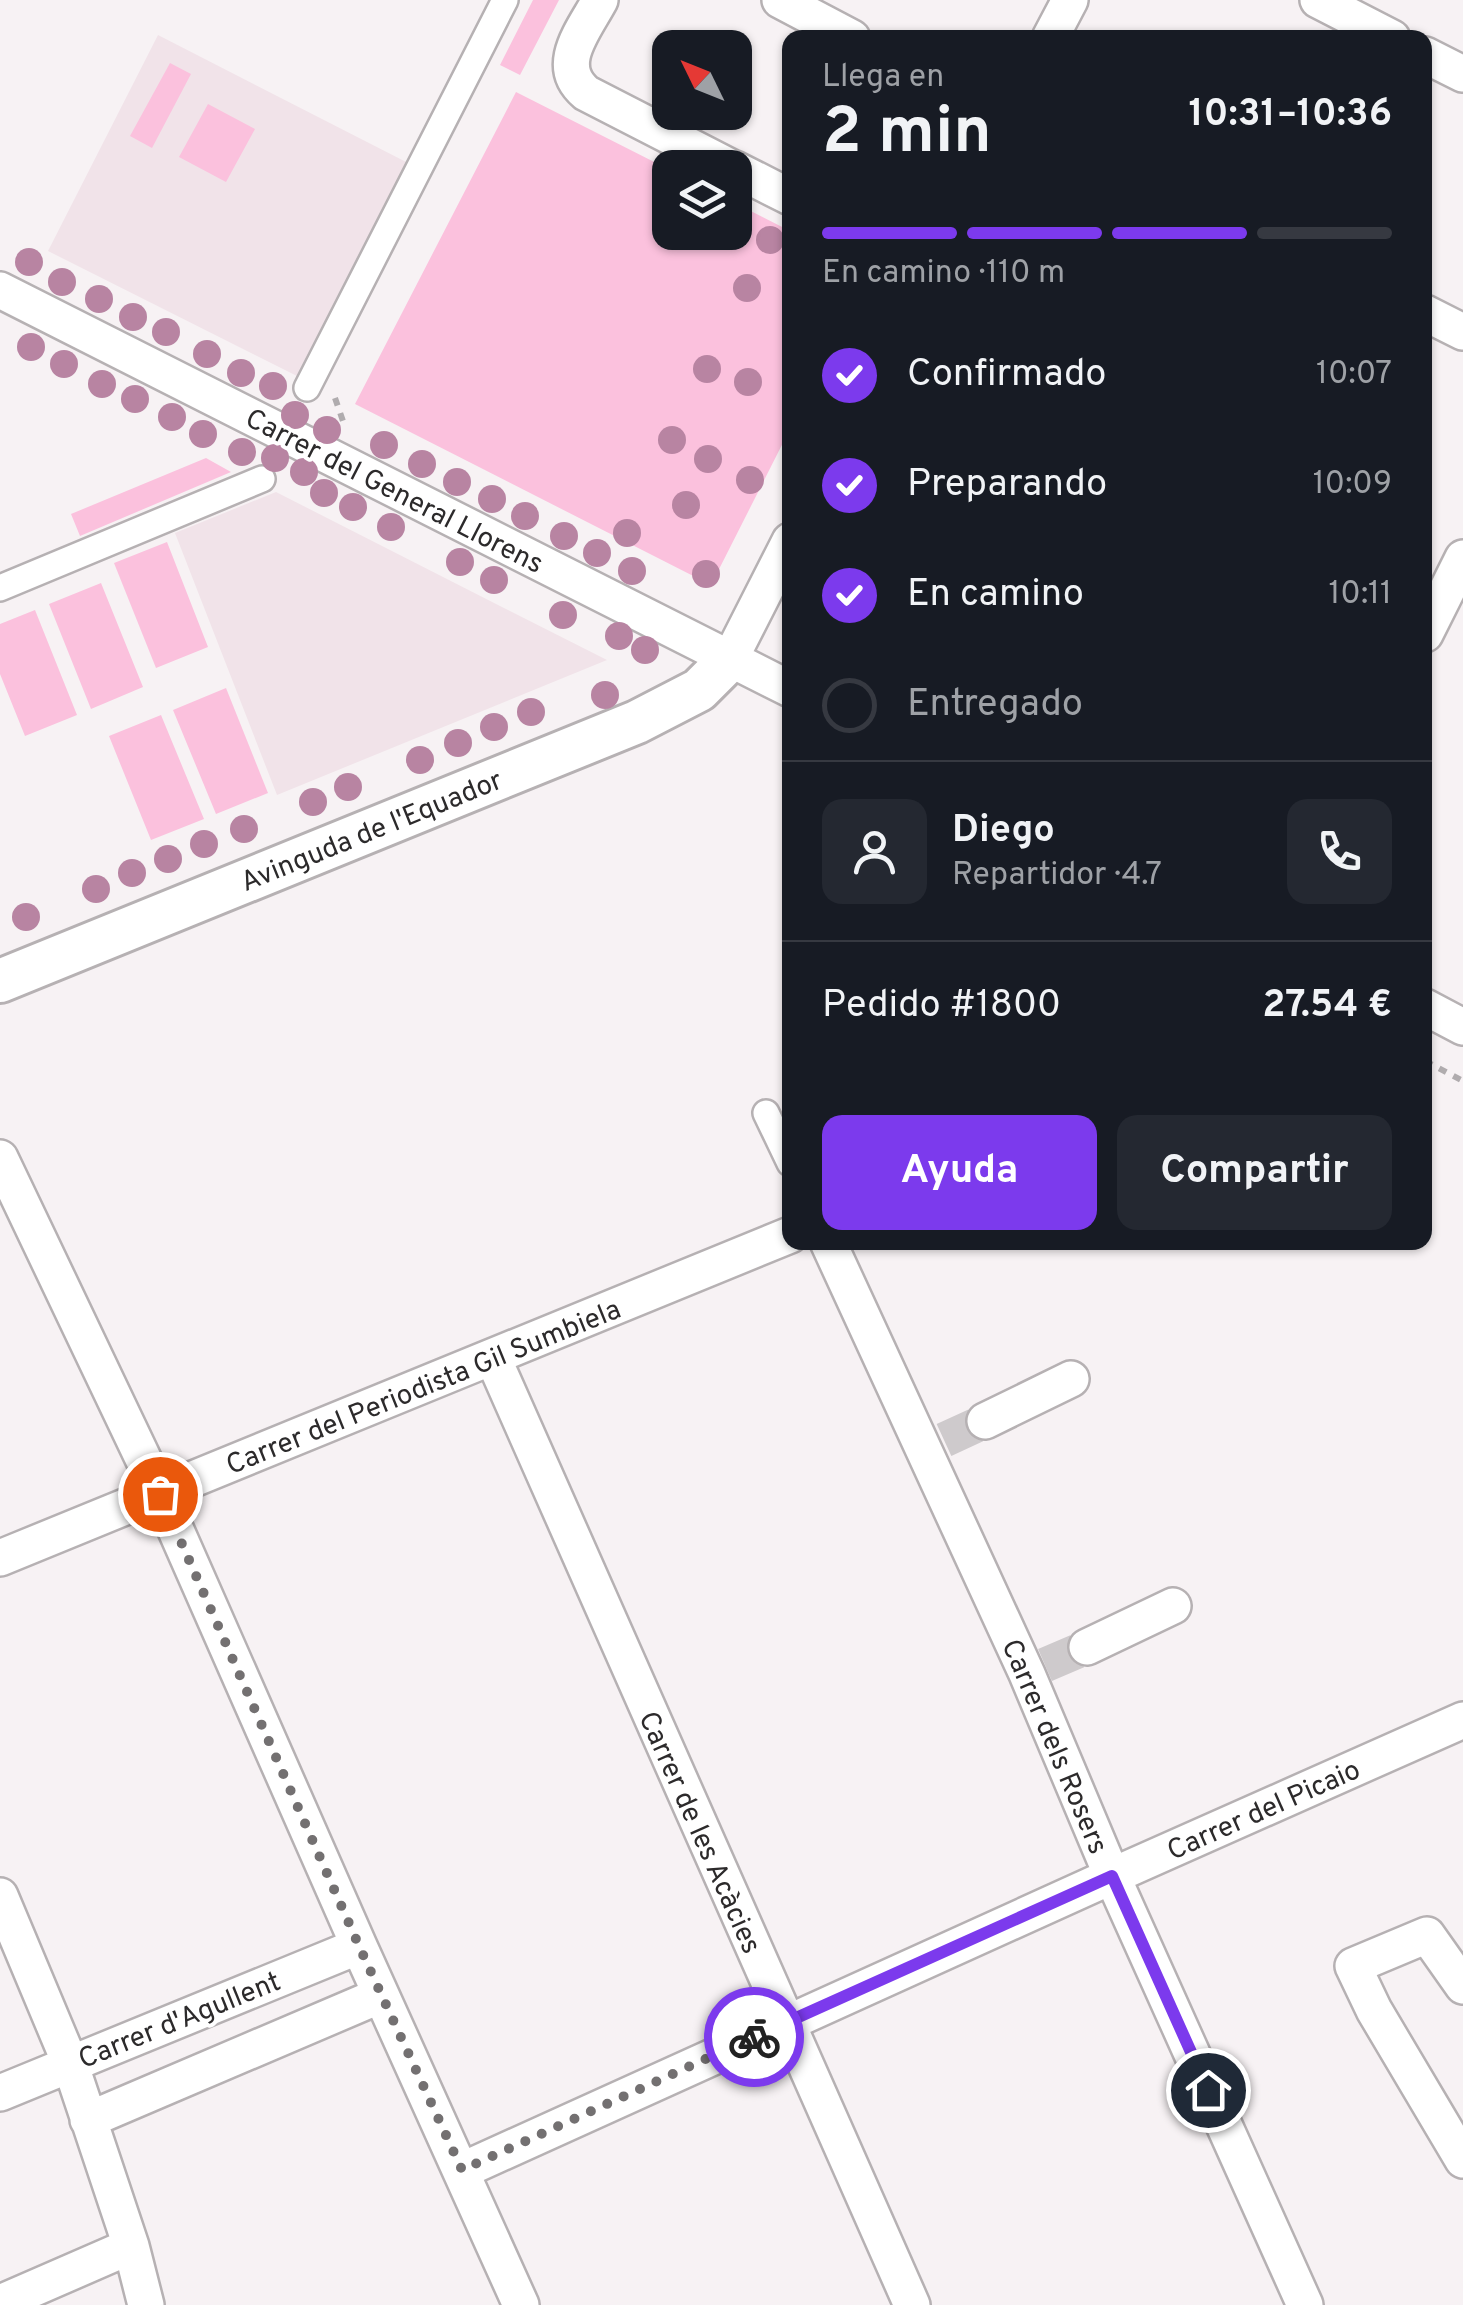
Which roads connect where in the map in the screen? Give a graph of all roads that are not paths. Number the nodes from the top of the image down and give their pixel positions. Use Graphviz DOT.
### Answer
graph roads {
  1 [pos="505,0"];
  2 [pos="600,0"];
  3 [pos="780,0"];
  4 [pos="1070,0"];
  5 [pos="1318,0"];
  6 [pos="837,30"];
  7 [pos="1054,30"];
  8 [pos="1366,30"];
  9 [pos="1432,58"];
  10 [pos="1463,74"];
  11 [pos="698,150"];
  12 [pos="752,177"];
  13 [pos="782,193"];
  14 [pos="0,290"];
  15 [pos="1432,316"];
  16 [pos="1463,332"];
  17 [pos="319,389"];
  18 [pos="262,479"];
  19 [pos="782,557"];
  20 [pos="1463,558"];
  21 [pos="0,588"];
  22 [pos="1432,620"];
  23 [pos="730,659"];
  24 [pos="782,686"];
  25 [pos="0,981"];
  26 [pos="1432,1012"];
  27 [pos="1463,1027"];
  28 [pos="766,1114"];
  29 [pos="782,1147"];
  30 [pos="0,1158"];
  31 [pos="782,1238"];
  32 [pos="832,1250"];
  33 [pos="493,1358"];
  34 [pos="1071,1379"];
  35 [pos="984,1420"];
  36 [pos="160,1494"];
  37 [pos="0,1558"];
  38 [pos="1174,1606"];
  39 [pos="1087,1647"];
  40 [pos="1463,1720"];
  41 [pos="1112,1876"];
  42 [pos="0,1896"];
  43 [pos="359,1946"];
  44 [pos="1462,1983"];
  45 [pos="382,1996"];
  46 [pos="785,2022"];
  47 [pos="70,2063"];
  48 [pos="0,2094"];
  49 [pos="88,2120"];
  50 [pos="1463,2160"];
  51 [pos="462,2170"];
  52 [pos="130,2246"];
  53 [pos="0,2302"];
  54 [pos="146,2305"];
  55 [pos="521,2305"];
  56 [pos="912,2305"];
  57 [pos="1305,2305"];
  1 -- 17 [label="street"];
  2 -- 11 [label="street"];
  3 -- 6 [label="street"];
  4 -- 7 [label="street"];
  5 -- 8 [label="street"];
  9 -- 10 [label="street"];
  12 -- 13 [label="street"];
  14 -- 23 [label="street, Carrer del General Llorens"];
  15 -- 16 [label="street"];
  18 -- 21 [label="street"];
  19 -- 23 [label="street"];
  20 -- 22 [label="street"];
  23 -- 24 [label="street, Carrer del General Llorens"];
  23 -- 25 [label="street, Avinguda de l'Equador"];
  26 -- 27 [label="street"];
  28 -- 29 [label="street"];
  30 -- 36 [label="street"];
  31 -- 33 [label="street, Carrer del Periodista Gil Sumbiela"];
  32 -- 41 [label="street, Carrer dels Rosers"];
  33 -- 36 [label="street, Carrer del Periodista Gil Sumbiela"];
  33 -- 46 [label="street, Carrer de les Acàcies"];
  34 -- 35 [label="street"];
  36 -- 37 [label="street, Carrer del Periodista Gil Sumbiela"];
  36 -- 43 [label="street"];
  38 -- 39 [label="street"];
  40 -- 41 [label="street, Carrer del Picaio"];
  41 -- 46 [label="street, Carrer del Picaio"];
  41 -- 57 [label="street, Carrer dels Rosers"];
  42 -- 47 [label="street"];
  43 -- 45 [label="street"];
  43 -- 47 [label="street, Carrer d'Agullent"];
  44 -- 50 [label="street"];
  45 -- 49 [label="street"];
  45 -- 51 [label="street"];
  46 -- 51 [label="street, Carrer del Picaio"];
  46 -- 56 [label="street, Carrer de les Acàcies"];
  47 -- 48 [label="street, Carrer d'Agullent"];
  47 -- 49 [label="street"];
  49 -- 52 [label="street"];
  51 -- 55 [label="street"];
  52 -- 53 [label="street"];
  52 -- 54 [label="street"];
}
